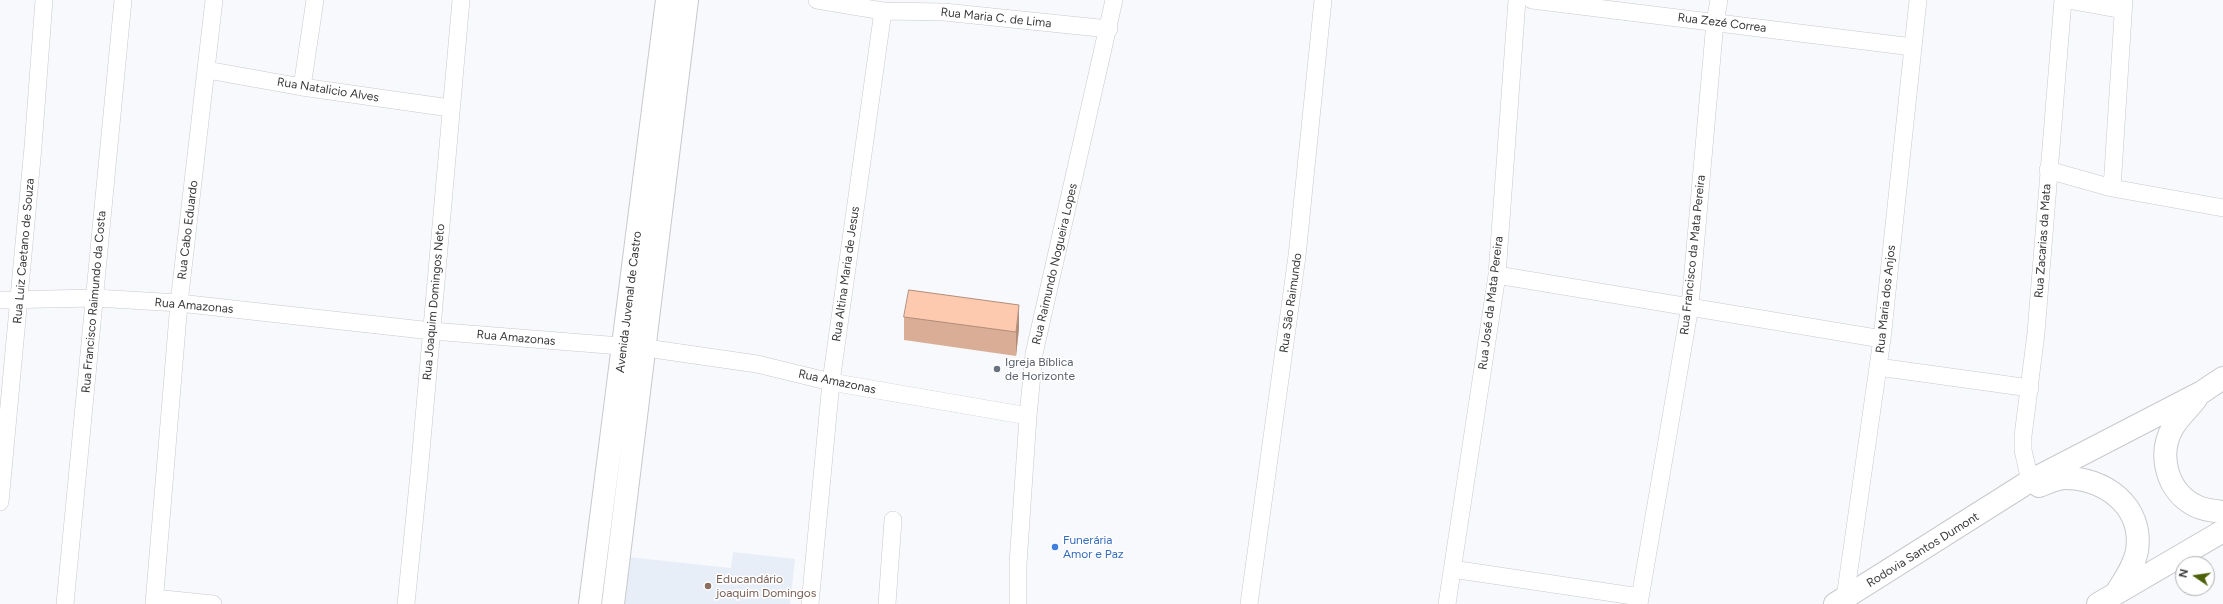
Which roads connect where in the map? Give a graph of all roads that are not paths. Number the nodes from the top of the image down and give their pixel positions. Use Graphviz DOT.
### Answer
graph roads {
  1 [pos="44,0"];
  2 [pos="123,0"];
  3 [pos="214,0"];
  4 [pos="315,0"];
  5 [pos="461,0"];
  6 [pos="667,0"];
  7 [pos="687,0"];
  8 [pos="817,0"];
  9 [pos="1114,0"];
  10 [pos="1324,0"];
  11 [pos="1517,0"];
  12 [pos="1532,0"];
  13 [pos="1719,0"];
  14 [pos="1918,0"];
  15 [pos="2063,0"];
  16 [pos="2068,0"];
  17 [pos="2124,5"];
  18 [pos="945,6"];
  19 [pos="883,11"];
  20 [pos="1715,22"];
  21 [pos="1109,29"];
  22 [pos="1913,47"];
  23 [pos="207,70"];
  24 [pos="302,87"];
  25 [pos="450,108"];
  26 [pos="2048,170"];
  27 [pos="2112,188"];
  28 [pos="2223,208"];
  29 [pos="1497,275"];
  30 [pos="95,298"];
  31 [pos="0,300"];
  32 [pos="20,300"];
  33 [pos="179,303"];
  34 [pos="1690,306"];
  35 [pos="432,331"];
  36 [pos="1882,339"];
  37 [pos="623,347"];
  38 [pos="646,348"];
  39 [pos="1878,367"];
  40 [pos="2223,378"];
  41 [pos="831,382"];
  42 [pos="2030,388"];
  43 [pos="2202,392"];
  44 [pos="1028,416"];
  45 [pos="2030,481"];
  46 [pos="2011,495"];
  47 [pos="0,502"];
  48 [pos="2223,512"];
  49 [pos="893,520"];
  50 [pos="2223,531"];
  51 [pos="1452,569"];
  52 [pos="2116,593"];
  53 [pos="154,601"];
  54 [pos="1640,601"];
  55 [pos="1840,601"];
  56 [pos="65,604"];
  57 [pos="213,604"];
  58 [pos="406,604"];
  59 [pos="590,604"];
  60 [pos="613,604"];
  61 [pos="810,604"];
  62 [pos="887,604"];
  63 [pos="1018,604"];
  64 [pos="1249,604"];
  65 [pos="1446,604"];
  66 [pos="2098,604"];
  1 -- 32 [label="street, Rua Luiz Caetano de Souza"];
  2 -- 30 [label="street, Rua Francisco Raimundo da Costa"];
  3 -- 23 [label="street, Rua Cabo Eduardo"];
  4 -- 24 [label="street"];
  5 -- 25 [label="street, Rua Joaquim Domingos Neto"];
  6 -- 37 [label="main road, Avenida Juvenal de Castro"];
  7 -- 38 [label="main road, Avenida Juvenal de Castro"];
  8 -- 19 [label="street"];
  9 -- 21 [label="street, Rua Raimundo Nogueira Lopes"];
  10 -- 64 [label="street, Rua São Raimundo"];
  11 -- 29 [label="street, Rua José da Mata Pereira"];
  12 -- 20 [label="street, Rua Zezé Correa"];
  13 -- 20 [label="street, Rua Francisco da Mata Pereira"];
  14 -- 22 [label="street, Rua Maria dos Anjos"];
  15 -- 26 [label="street, Rua Zacarias da Mata"];
  16 -- 17 [label="street"];
  17 -- 27 [label="street"];
  18 -- 19 [label="street, Rua Maria C. de Lima"];
  18 -- 21 [label="street, Rua Maria C. de Lima"];
  19 -- 41 [label="street, Rua Altina Maria de Jesus"];
  20 -- 22 [label="street, Rua Zezé Correa"];
  20 -- 34 [label="street, Rua Francisco da Mata Pereira"];
  21 -- 44 [label="street, Rua Raimundo Nogueira Lopes"];
  22 -- 36 [label="street, Rua Maria dos Anjos"];
  23 -- 24 [label="street, Rua Natalicio Alves"];
  23 -- 33 [label="street, Rua Cabo Eduardo"];
  24 -- 25 [label="street, Rua Natalicio Alves"];
  25 -- 35 [label="street, Rua Joaquim Domingos Neto"];
  26 -- 27 [label="street"];
  26 -- 42 [label="street, Rua Zacarias da Mata"];
  27 -- 28 [label="street"];
  29 -- 34 [label="street"];
  29 -- 51 [label="street, Rua José da Mata Pereira"];
  30 -- 32 [label="street, Rua Amazonas"];
  30 -- 33 [label="street, Rua Amazonas"];
  30 -- 56 [label="street, Rua Francisco Raimundo da Costa"];
  31 -- 32 [label="street, Rua Amazonas"];
  32 -- 47 [label="street, Rua Luiz Caetano de Souza"];
  33 -- 35 [label="street, Rua Amazonas"];
  33 -- 53 [label="street, Rua Cabo Eduardo"];
  34 -- 36 [label="street"];
  34 -- 54 [label="street, Rua Francisco da Mata Pereira"];
  35 -- 37 [label="street, Rua Amazonas"];
  35 -- 58 [label="street, Rua Joaquim Domingos Neto"];
  36 -- 39 [label="street, Rua Maria dos Anjos"];
  37 -- 38 [label="street, Rua Amazonas"];
  37 -- 59 [label="main road, Avenida Juvenal de Castro"];
  38 -- 41 [label="street, Rua Amazonas"];
  38 -- 60 [label="main road, Avenida Juvenal de Castro"];
  39 -- 42 [label="street"];
  39 -- 55 [label="street, Rua Maria dos Anjos"];
  40 -- 43 [label="main road"];
  41 -- 44 [label="street, Rua Amazonas"];
  41 -- 61 [label="street, Rua Altina Maria de Jesus"];
  42 -- 45 [label="street, Rua Zacarias da Mata"];
  43 -- 45 [label="main road"];
  43 -- 48 [label="main road"];
  44 -- 63 [label="street, Rua Raimundo Nogueira Lopes"];
  45 -- 46 [label="main road"];
  46 -- 52 [label="main road"];
  46 -- 55 [label="main road, Rodovia Santos Dumont"];
  49 -- 62 [label="street"];
  50 -- 52 [label="main road"];
  51 -- 54 [label="street"];
  51 -- 65 [label="street, Rua José da Mata Pereira"];
  52 -- 66 [label="main road"];
  53 -- 57 [label="street"];
}
